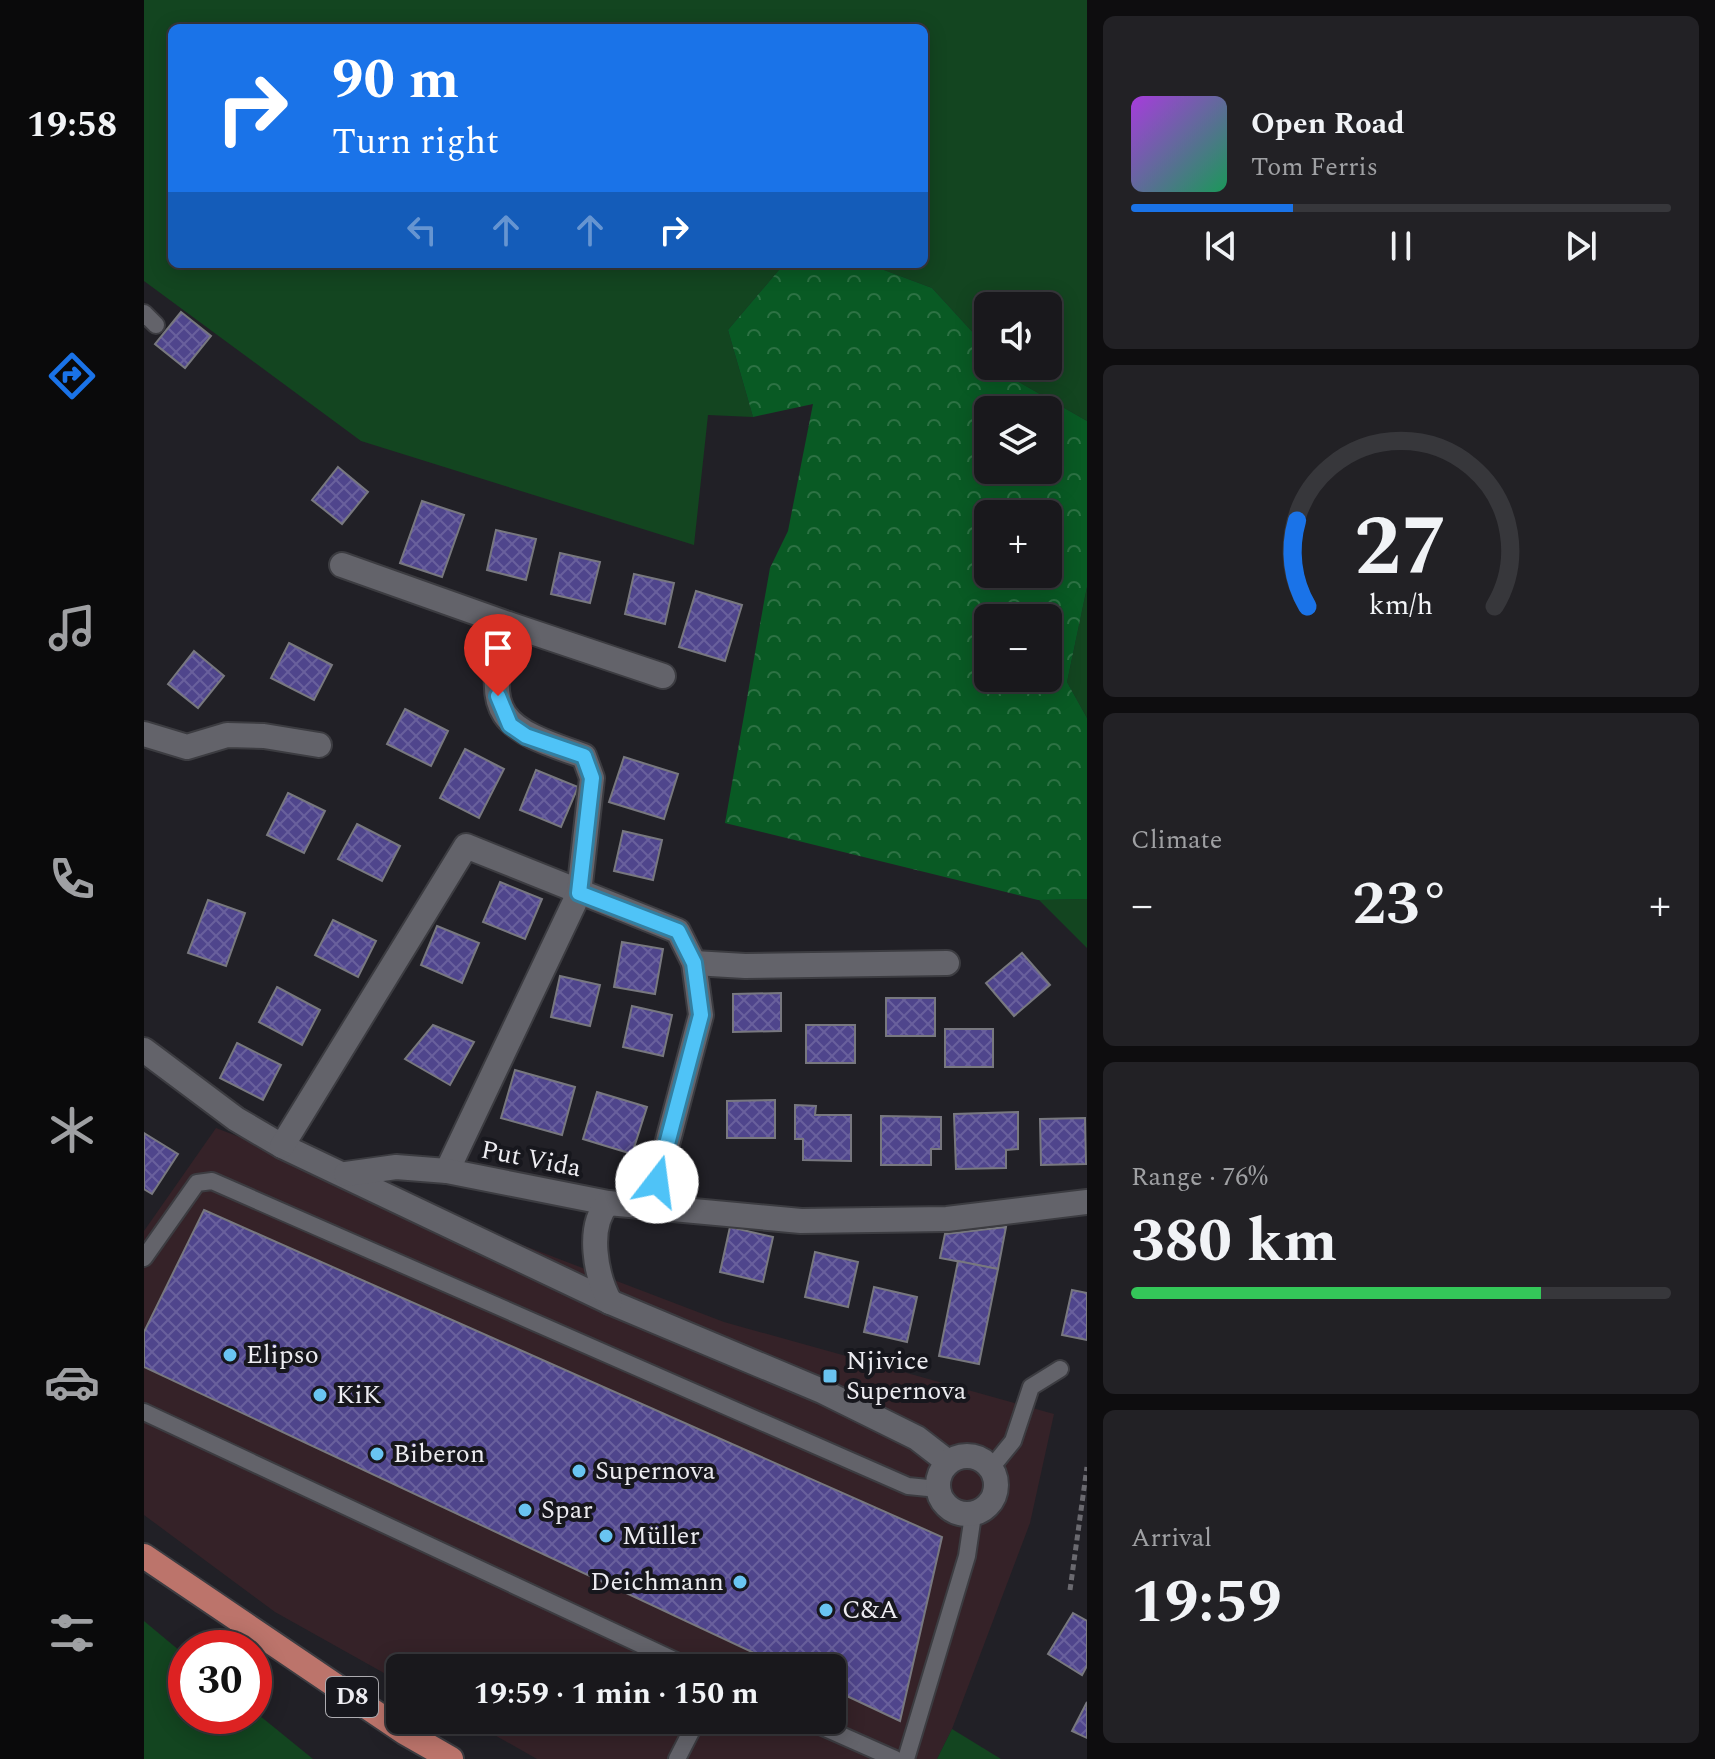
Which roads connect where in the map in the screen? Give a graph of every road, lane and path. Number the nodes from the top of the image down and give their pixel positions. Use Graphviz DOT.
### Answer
graph roads {
  1 [pos="342,565"];
  2 [pos="508,624"];
  3 [pos="663,676"];
  4 [pos="144,734"];
  5 [pos="319,745"];
  6 [pos="579,893"];
  7 [pos="694,963"];
  8 [pos="947,963"];
  9 [pos="144,1050"];
  10 [pos="282,1146"];
  11 [pos="447,1171"];
  12 [pos="346,1174"];
  13 [pos="1087,1202"];
  14 [pos="608,1203"];
  15 [pos="650,1209"];
  16 [pos="144,1258"];
  17 [pos="610,1302"];
  18 [pos="1060,1369"];
  19 [pos="144,1412"];
  20 [pos="948,1462"];
  21 [pos="1087,1467"];
  22 [pos="991,1468"];
  23 [pos="938,1489"];
  24 [pos="973,1515"];
  25 [pos="144,1556"];
  26 [pos="1070,1590"];
  27 [pos="661,1654"];
  28 [pos="690,1734"];
  29 [pos="839,1734"];
  30 [pos="679,1757"];
  31 [pos="451,1759"];
  32 [pos="895,1759"];
  33 [pos="906,1759"];
  1 -- 2 [label="street"];
  2 -- 3 [label="street"];
  2 -- 6 [label="street"];
  4 -- 5 [label="street"];
  6 -- 7 [label="street"];
  6 -- 10 [label="street"];
  6 -- 11 [label="street"];
  7 -- 8 [label="street"];
  7 -- 15 [label="street"];
  9 -- 10 [label="street"];
  10 -- 12 [label="street"];
  11 -- 12 [label="street, Put Vida"];
  11 -- 14 [label="street, Put Vida"];
  12 -- 17 [label="street"];
  13 -- 15 [label="street, Put Vida"];
  14 -- 15 [label="street, Put Vida"];
  14 -- 17 [label="street"];
  16 -- 23 [label="lane"];
  17 -- 20 [label="street"];
  18 -- 22 [label="lane"];
  19 -- 27 [label="lane"];
  20 -- 22 [label="street"];
  20 -- 23 [label="street"];
  21 -- 26 [label="path"];
  22 -- 24 [label="street"];
  23 -- 24 [label="street"];
  24 -- 33 [label="lane"];
  25 -- 31 [label="main road, D8"];
  28 -- 30 [label="lane"];
  29 -- 32 [label="lane"];
}
